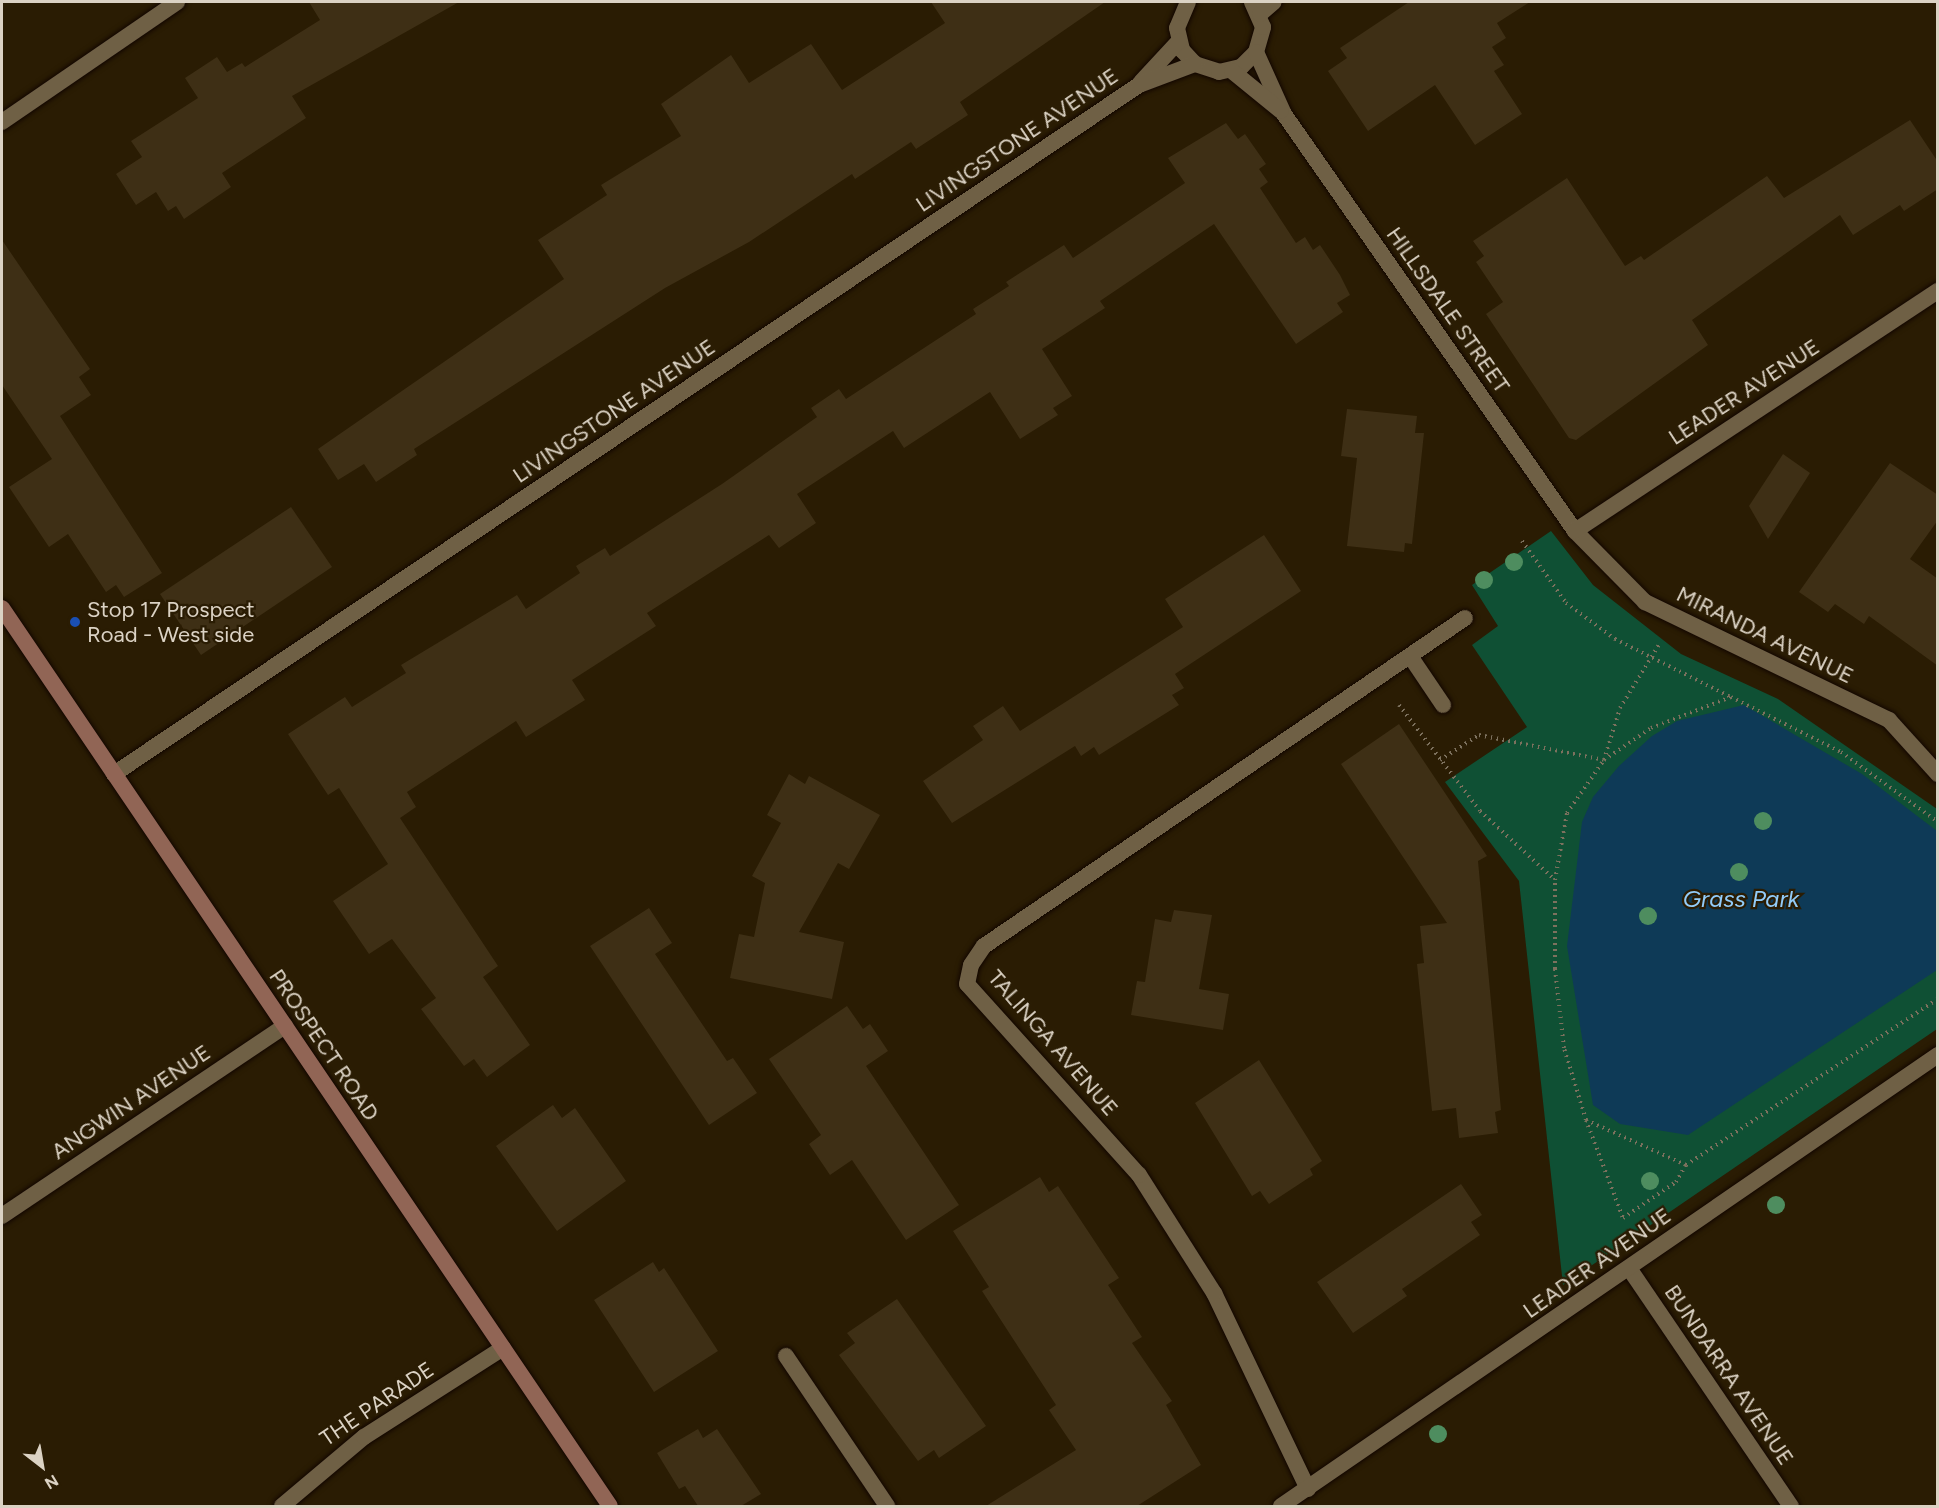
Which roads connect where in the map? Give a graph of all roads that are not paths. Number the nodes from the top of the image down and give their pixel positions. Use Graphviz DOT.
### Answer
graph roads {
  1 [pos="177,2"];
  2 [pos="1186,2"];
  3 [pos="1274,2"];
  4 [pos="1256,8"];
  5 [pos="1179,41"];
  6 [pos="1256,52"];
  7 [pos="1195,64"];
  8 [pos="1232,70"];
  9 [pos="1138,85"];
  10 [pos="1284,114"];
  11 [pos="2,122"];
  12 [pos="1938,291"];
  13 [pos="1575,531"];
  14 [pos="2,608"];
  15 [pos="1465,618"];
  16 [pos="1410,656"];
  17 [pos="1443,705"];
  18 [pos="114,774"];
  19 [pos="1938,774"];
  20 [pos="285,1026"];
  21 [pos="1938,1055"];
  22 [pos="2,1215"];
  23 [pos="1629,1268"];
  24 [pos="503,1348"];
  25 [pos="786,1356"];
  26 [pos="1308,1489"];
  27 [pos="282,1506"];
  28 [pos="610,1506"];
  29 [pos="886,1506"];
  30 [pos="1281,1506"];
  31 [pos="1791,1506"];
  1 -- 11 [label="street"];
  2 -- 5 [label="street"];
  3 -- 4 [label="street"];
  4 -- 6 [label="street"];
  5 -- 7 [label="street"];
  5 -- 9 [label="street, LIVINGSTONE AVENUE"];
  6 -- 8 [label="street"];
  6 -- 10 [label="street, HILLSDALE STREET"];
  7 -- 8 [label="street"];
  7 -- 9 [label="street, LIVINGSTONE AVENUE"];
  8 -- 10 [label="street, HILLSDALE STREET"];
  9 -- 18 [label="street, LIVINGSTONE AVENUE"];
  10 -- 13 [label="street, HILLSDALE STREET"];
  12 -- 13 [label="street, LEADER AVENUE"];
  13 -- 19 [label="street, MIRANDA AVENUE"];
  14 -- 18 [label="main road, PROSPECT ROAD"];
  15 -- 16 [label="street, TALINGA AVENUE"];
  16 -- 17 [label="street"];
  16 -- 26 [label="street, TALINGA AVENUE"];
  18 -- 20 [label="main road, PROSPECT ROAD"];
  20 -- 22 [label="street, ANGWIN AVENUE"];
  20 -- 24 [label="main road, PROSPECT ROAD"];
  21 -- 23 [label="street, LEADER AVENUE"];
  23 -- 26 [label="street, LEADER AVENUE"];
  23 -- 31 [label="street, BUNDARRA AVENUE"];
  24 -- 27 [label="street, THE PARADE"];
  24 -- 28 [label="main road, PROSPECT ROAD"];
  25 -- 29 [label="street"];
  26 -- 30 [label="street, LEADER AVENUE"];
}
